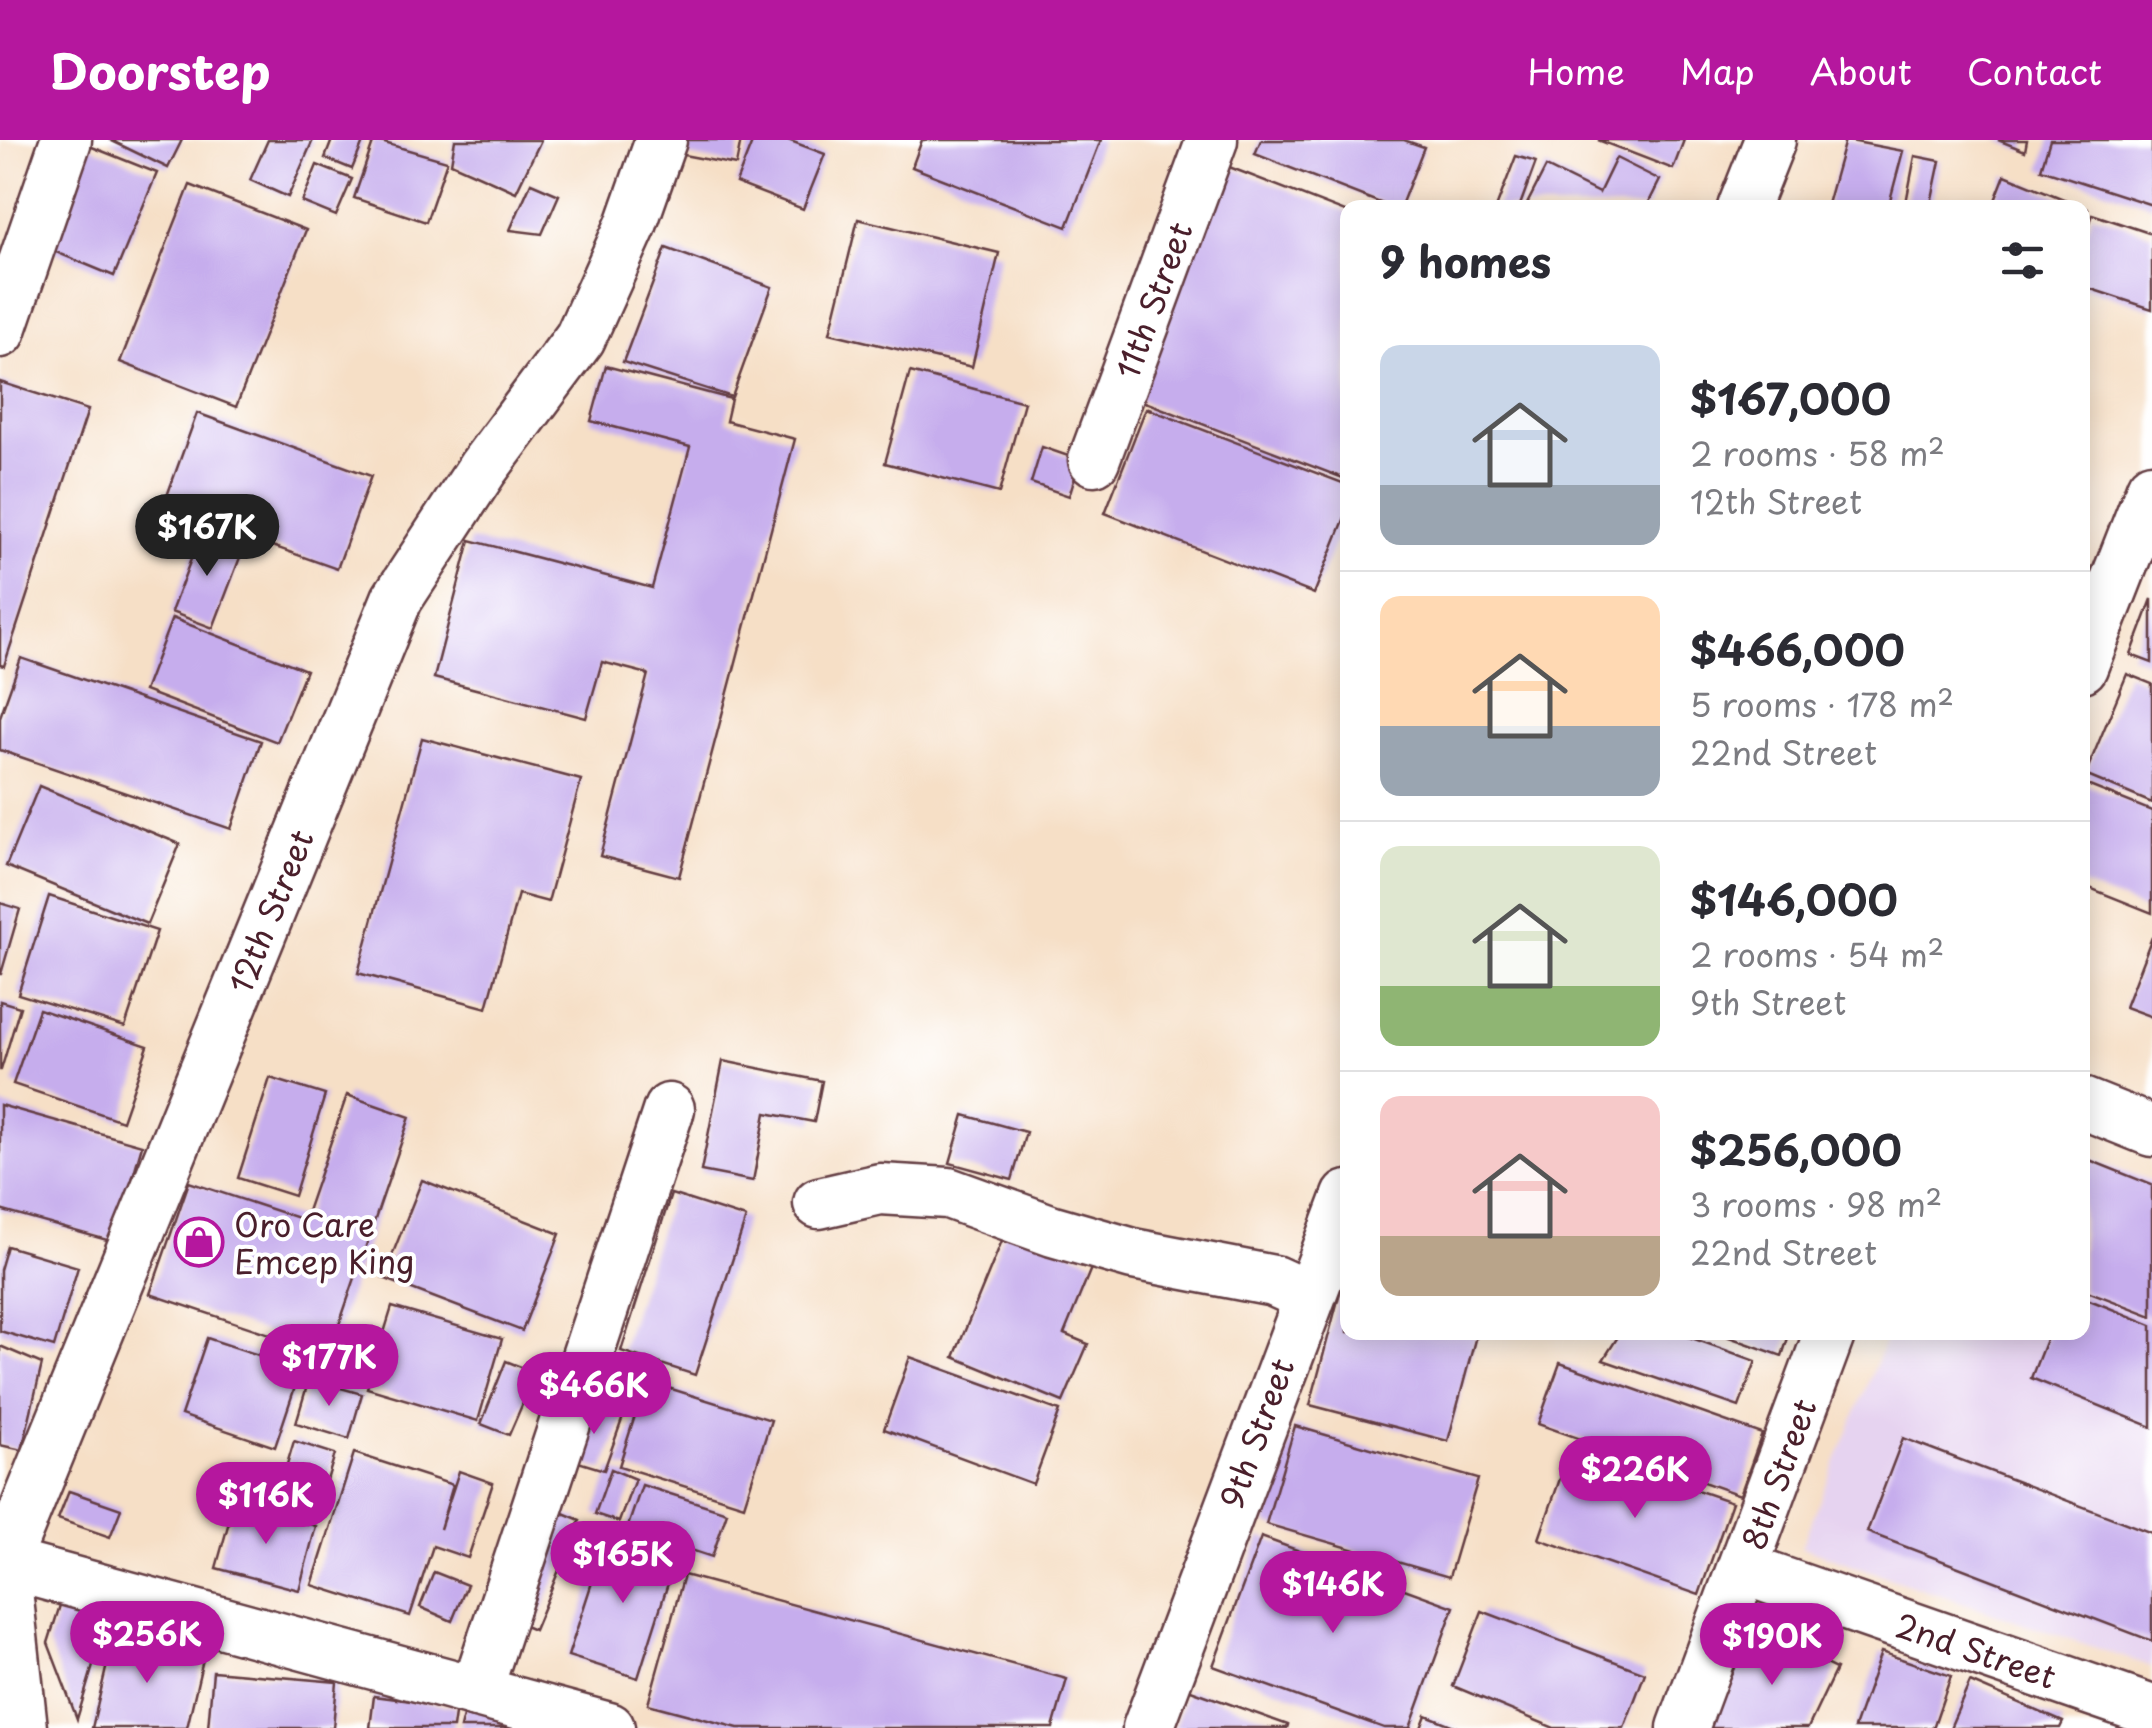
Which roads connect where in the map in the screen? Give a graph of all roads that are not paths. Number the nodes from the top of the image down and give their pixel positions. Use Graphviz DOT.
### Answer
graph roads {
  1 [pos="66,140"];
  2 [pos="660,140"];
  3 [pos="1212,140"];
  4 [pos="1770,140"];
  5 [pos="1746,200"];
  6 [pos="0,332"];
  7 [pos="1094,460"];
  8 [pos="2152,488"];
  9 [pos="2090,647"];
  10 [pos="2090,1106"];
  11 [pos="669,1109"];
  12 [pos="2152,1131"];
  13 [pos="819,1202"];
  14 [pos="1340,1216"];
  15 [pos="1307,1296"];
  16 [pos="1827,1340"];
  17 [pos="2,1563"];
  18 [pos="1742,1570"];
  19 [pos="476,1692"];
  20 [pos="2152,1711"];
  21 [pos="22,1728"];
  22 [pos="609,1728"];
  23 [pos="1148,1728"];
  24 [pos="1683,1728"];
  1 -- 6 [label="street"];
  2 -- 17 [label="street, 12th Street"];
  3 -- 7 [label="street, 11th Street"];
  4 -- 5 [label="street"];
  8 -- 9 [label="street"];
  10 -- 12 [label="street"];
  11 -- 19 [label="street"];
  13 -- 15 [label="street"];
  14 -- 15 [label="street, 9th Street"];
  15 -- 23 [label="street, 9th Street"];
  16 -- 18 [label="street, 8th Street"];
  17 -- 19 [label="street"];
  17 -- 21 [label="street, 12th Street"];
  18 -- 20 [label="street, 2nd Street"];
  18 -- 24 [label="street, 8th Street"];
  19 -- 22 [label="street"];
}
